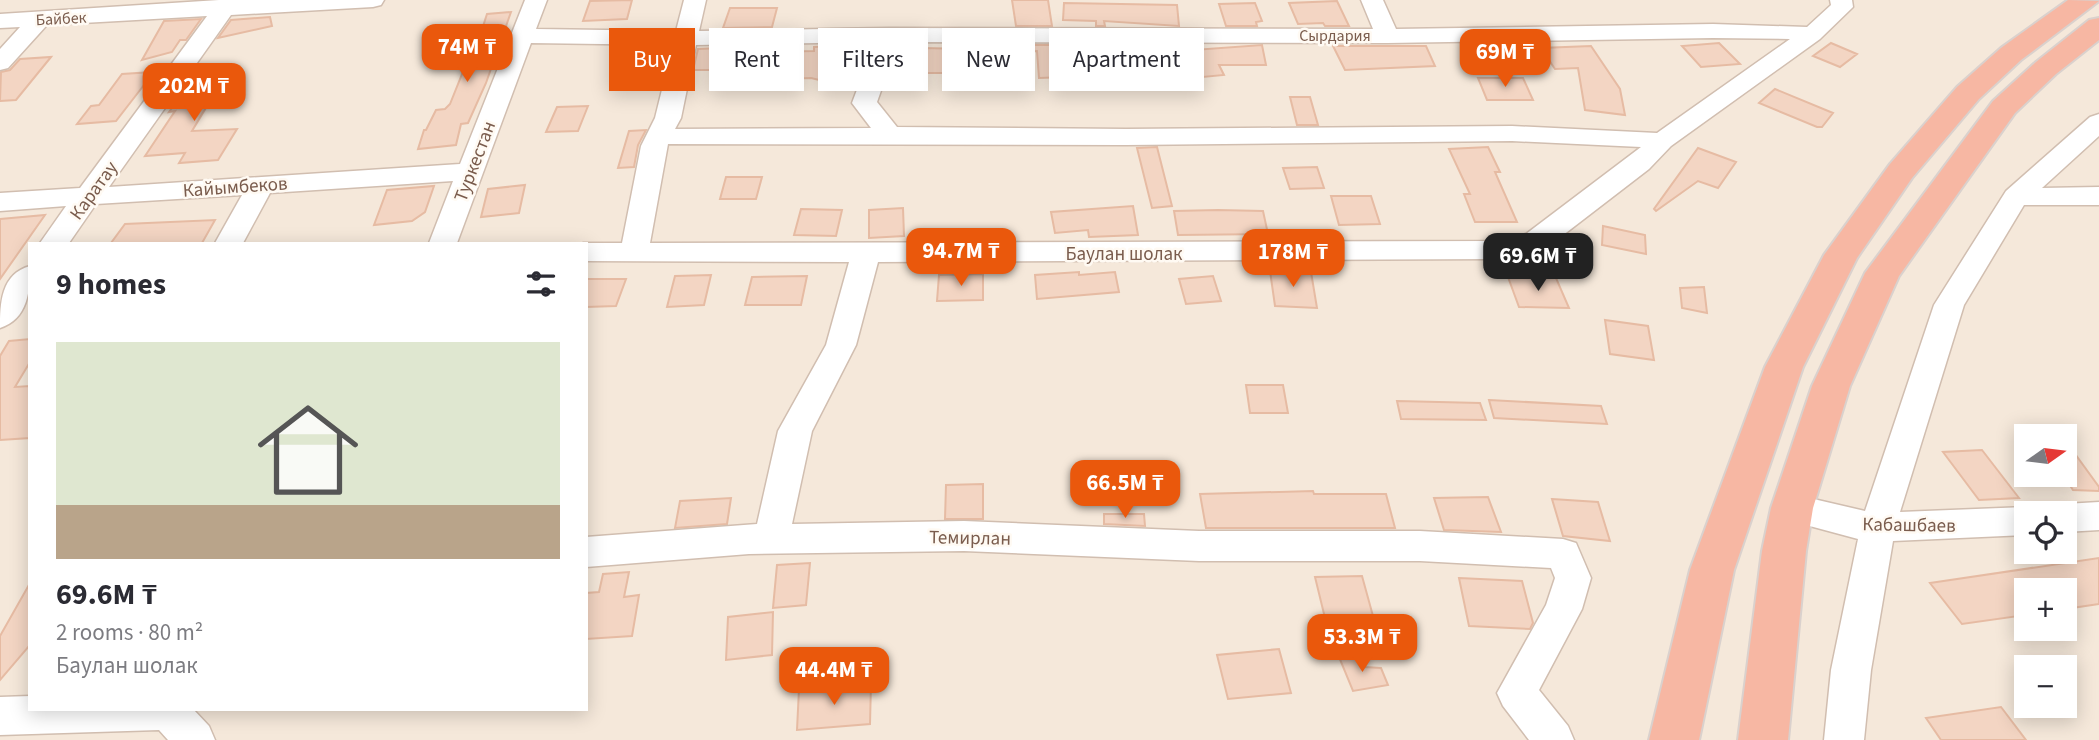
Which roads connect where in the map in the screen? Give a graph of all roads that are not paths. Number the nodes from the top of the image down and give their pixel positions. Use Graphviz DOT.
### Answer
graph roads {
  1 [pos="373,0"];
  2 [pos="536,0"];
  3 [pos="695,0"];
  4 [pos="1372,0"];
  5 [pos="1841,0"];
  6 [pos="2086,0"];
  7 [pos="227,4"];
  8 [pos="40,19"];
  9 [pos="0,21"];
  10 [pos="2099,26"];
  11 [pos="689,28"];
  12 [pos="1812,34"];
  13 [pos="928,35"];
  14 [pos="522,36"];
  15 [pos="818,36"];
  16 [pos="1387,36"];
  17 [pos="609,37"];
  18 [pos="695,38"];
  19 [pos="0,63"];
  20 [pos="674,91"];
  21 [pos="868,91"];
  22 [pos="2099,122"];
  23 [pos="659,135"];
  24 [pos="890,135"];
  25 [pos="1662,141"];
  26 [pos="469,172"];
  27 [pos="262,184"];
  28 [pos="88,196"];
  29 [pos="2099,196"];
  30 [pos="2016,197"];
  31 [pos="0,202"];
  32 [pos="55,242"];
  33 [pos="230,242"];
  34 [pos="443,242"];
  35 [pos="588,252"];
  36 [pos="634,252"];
  37 [pos="866,252"];
  38 [pos="28,279"];
  39 [pos="0,317"];
  40 [pos="1792,508"];
  41 [pos="2099,516"];
  42 [pos="2077,517"];
  43 [pos="2014,522"];
  44 [pos="1878,526"];
  45 [pos="771,540"];
  46 [pos="588,552"];
  47 [pos="141,711"];
  48 [pos="170,711"];
  49 [pos="0,716"];
  50 [pos="195,740"];
  51 [pos="1555,740"];
  52 [pos="1674,740"];
  53 [pos="1763,740"];
  54 [pos="1844,740"];
  1 -- 7 [label="street, Байбек"];
  2 -- 14 [label="street, Туркестан"];
  3 -- 11 [label="street"];
  4 -- 16 [label="street"];
  5 -- 12 [label="street"];
  6 -- 52 [label="highway"];
  7 -- 8 [label="street, Байбек"];
  7 -- 28 [label="street, Каратау"];
  8 -- 9 [label="street, Байбек"];
  8 -- 19 [label="street"];
  10 -- 40 [label="highway"];
  12 -- 16 [label="street, Сырдария"];
  12 -- 25 [label="street"];
  13 -- 16 [label="street, Сырдария"];
  14 -- 17 [label="street, Сырдария"];
  14 -- 26 [label="street, Туркестан"];
  15 -- 18 [label="street, Сырдария"];
  20 -- 23 [label="street"];
  21 -- 24 [label="street"];
  22 -- 30 [label="street"];
  23 -- 24 [label="street"];
  23 -- 36 [label="street"];
  24 -- 25 [label="street"];
  25 -- 37 [label="street, Баулан шолак"];
  26 -- 27 [label="street, Кайымбеков"];
  26 -- 34 [label="street, Туркестан"];
  27 -- 28 [label="street, Кайымбеков"];
  27 -- 33 [label="street"];
  28 -- 31 [label="street, Кайымбеков"];
  28 -- 32 [label="street, Каратау"];
  29 -- 30 [label="street"];
  30 -- 44 [label="street"];
  35 -- 36 [label="street, Баулан шолак"];
  36 -- 37 [label="street, Баулан шолак"];
  37 -- 45 [label="street"];
  38 -- 39 [label="street"];
  40 -- 44 [label="street, Кабашбаев"];
  40 -- 53 [label="highway"];
  41 -- 42 [label="street"];
  43 -- 44 [label="street, Кабашбаев"];
  44 -- 54 [label="street"];
  45 -- 46 [label="street, Темирлан"];
  45 -- 51 [label="street, Темирлан"];
  47 -- 49 [label="street"];
  48 -- 50 [label="street"];
}
